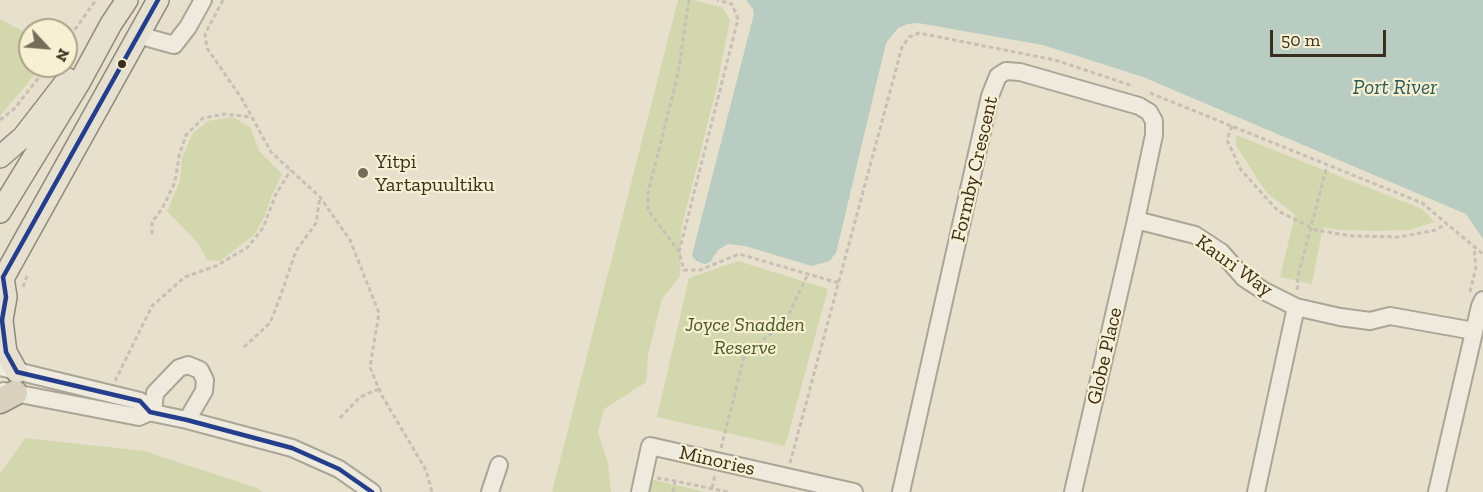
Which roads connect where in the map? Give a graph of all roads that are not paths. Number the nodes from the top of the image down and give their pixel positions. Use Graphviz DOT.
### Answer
graph roads {
  1 [pos="127,0"];
  2 [pos="158,0"];
  3 [pos="203,0"];
  4 [pos="111,24"];
  5 [pos="138,35"];
  6 [pos="0,157"];
  7 [pos="0,212"];
  8 [pos="1136,220"];
  9 [pos="2,280"];
  10 [pos="1476,299"];
  11 [pos="1296,307"];
  12 [pos="1474,331"];
  13 [pos="6,384"];
  14 [pos="151,412"];
  15 [pos="187,420"];
  16 [pos="499,465"];
  17 [pos="642,484"];
  18 [pos="372,492"];
  19 [pos="490,492"];
  20 [pos="854,492"];
  21 [pos="901,492"];
  22 [pos="1073,492"];
  23 [pos="1256,492"];
  24 [pos="1437,492"];
  1 -- 4 [label="main road"];
  2 -- 5 [label="main road"];
  3 -- 5 [label="street"];
  4 -- 6 [label="main road"];
  4 -- 7 [label="main road"];
  5 -- 9 [label="main road"];
  8 -- 11 [label="street, Kauri Way"];
  8 -- 21 [label="street, Formby Crescent"];
  8 -- 22 [label="street, Globe Place"];
  9 -- 13 [label="main road"];
  10 -- 12 [label="street"];
  11 -- 12 [label="street, Kauri Way"];
  11 -- 23 [label="street"];
  12 -- 24 [label="street"];
  13 -- 14 [label="street"];
  14 -- 15 [label="street"];
  14 -- 15 [label="street"];
  15 -- 18 [label="street"];
  16 -- 19 [label="street"];
  17 -- 20 [label="street, Minories"];
}
